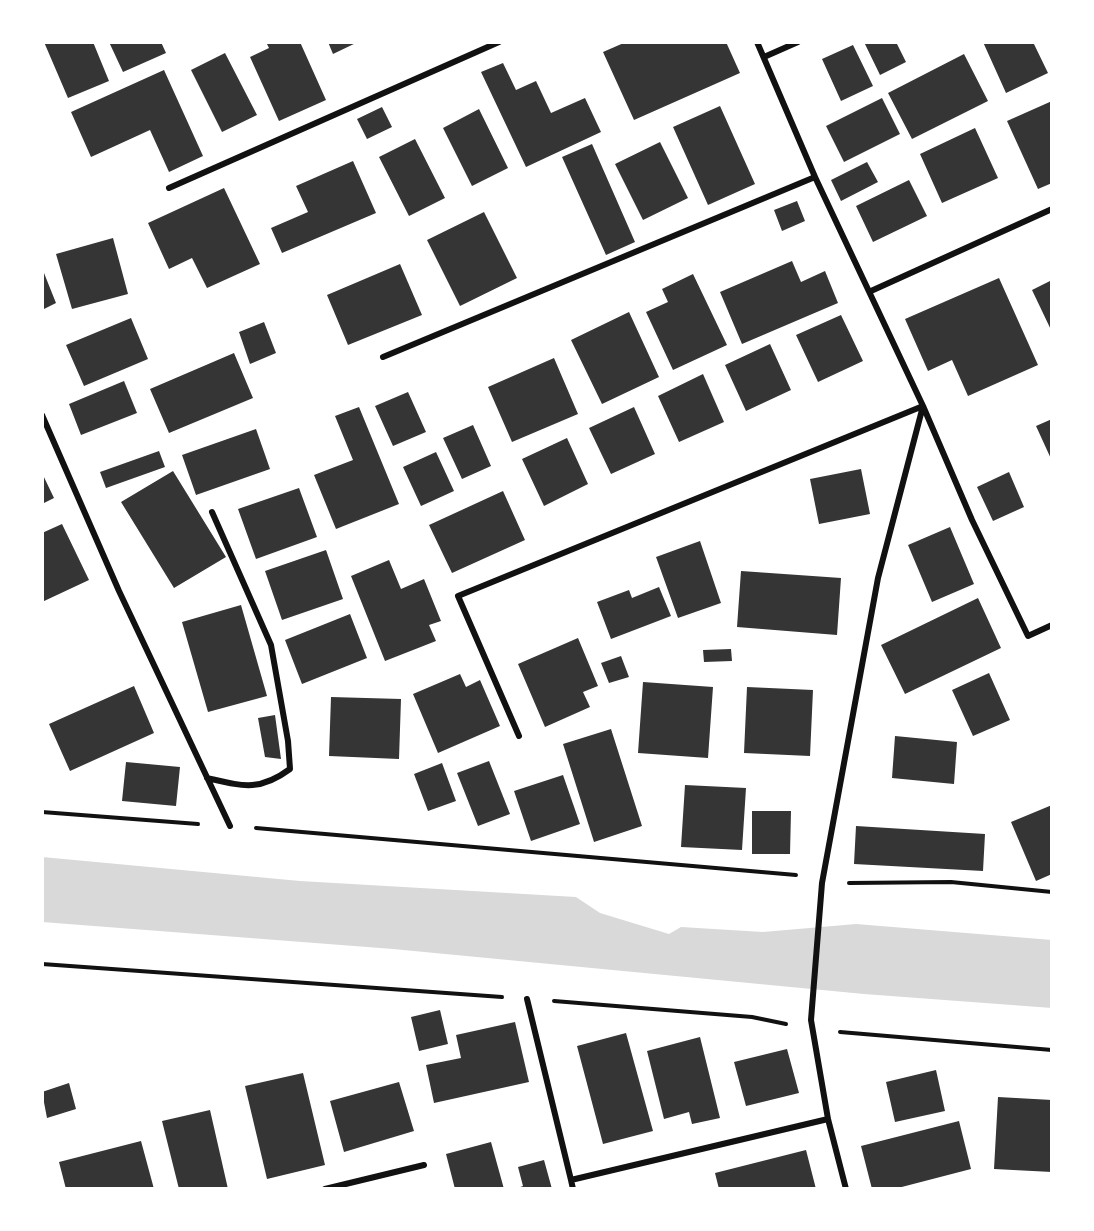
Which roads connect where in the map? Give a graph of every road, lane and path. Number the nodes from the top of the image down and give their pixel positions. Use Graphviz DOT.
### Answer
graph roads {
  1 [pos="499,42"];
  2 [pos="757,42"];
  3 [pos="798,42"];
  4 [pos="764,57"];
  5 [pos="815,177"];
  6 [pos="169,189"];
  7 [pos="1052,209"];
  8 [pos="871,291"];
  9 [pos="383,357"];
  10 [pos="923,406"];
  11 [pos="42,415"];
  12 [pos="212,512"];
  13 [pos="1052,625"];
  14 [pos="519,736"];
  15 [pos="207,778"];
  16 [pos="42,812"];
  17 [pos="230,826"];
  18 [pos="822,883"];
  19 [pos="1052,892"];
  20 [pos="528,999"];
  21 [pos="828,1119"];
  22 [pos="424,1165"];
  23 [pos="571,1180"];
  24 [pos="324,1189"];
  25 [pos="573,1189"];
  26 [pos="846,1189"];
  1 -- 6 [label="street"];
  2 -- 4 [label="street"];
  3 -- 4 [label="street"];
  4 -- 5 [label="street"];
  5 -- 8 [label="street"];
  5 -- 9 [label="street"];
  7 -- 8 [label="street"];
  8 -- 10 [label="street"];
  10 -- 13 [label="street"];
  10 -- 14 [label="street"];
  10 -- 18 [label="street"];
  11 -- 15 [label="street"];
  12 -- 15 [label="street"];
  15 -- 17 [label="street"];
  16 -- 17 [label="path"];
  17 -- 18 [label="path"];
  18 -- 19 [label="path"];
  18 -- 21 [label="street"];
  20 -- 23 [label="street"];
  21 -- 23 [label="street"];
  21 -- 26 [label="street"];
  22 -- 24 [label="street"];
  23 -- 25 [label="street"];
}
